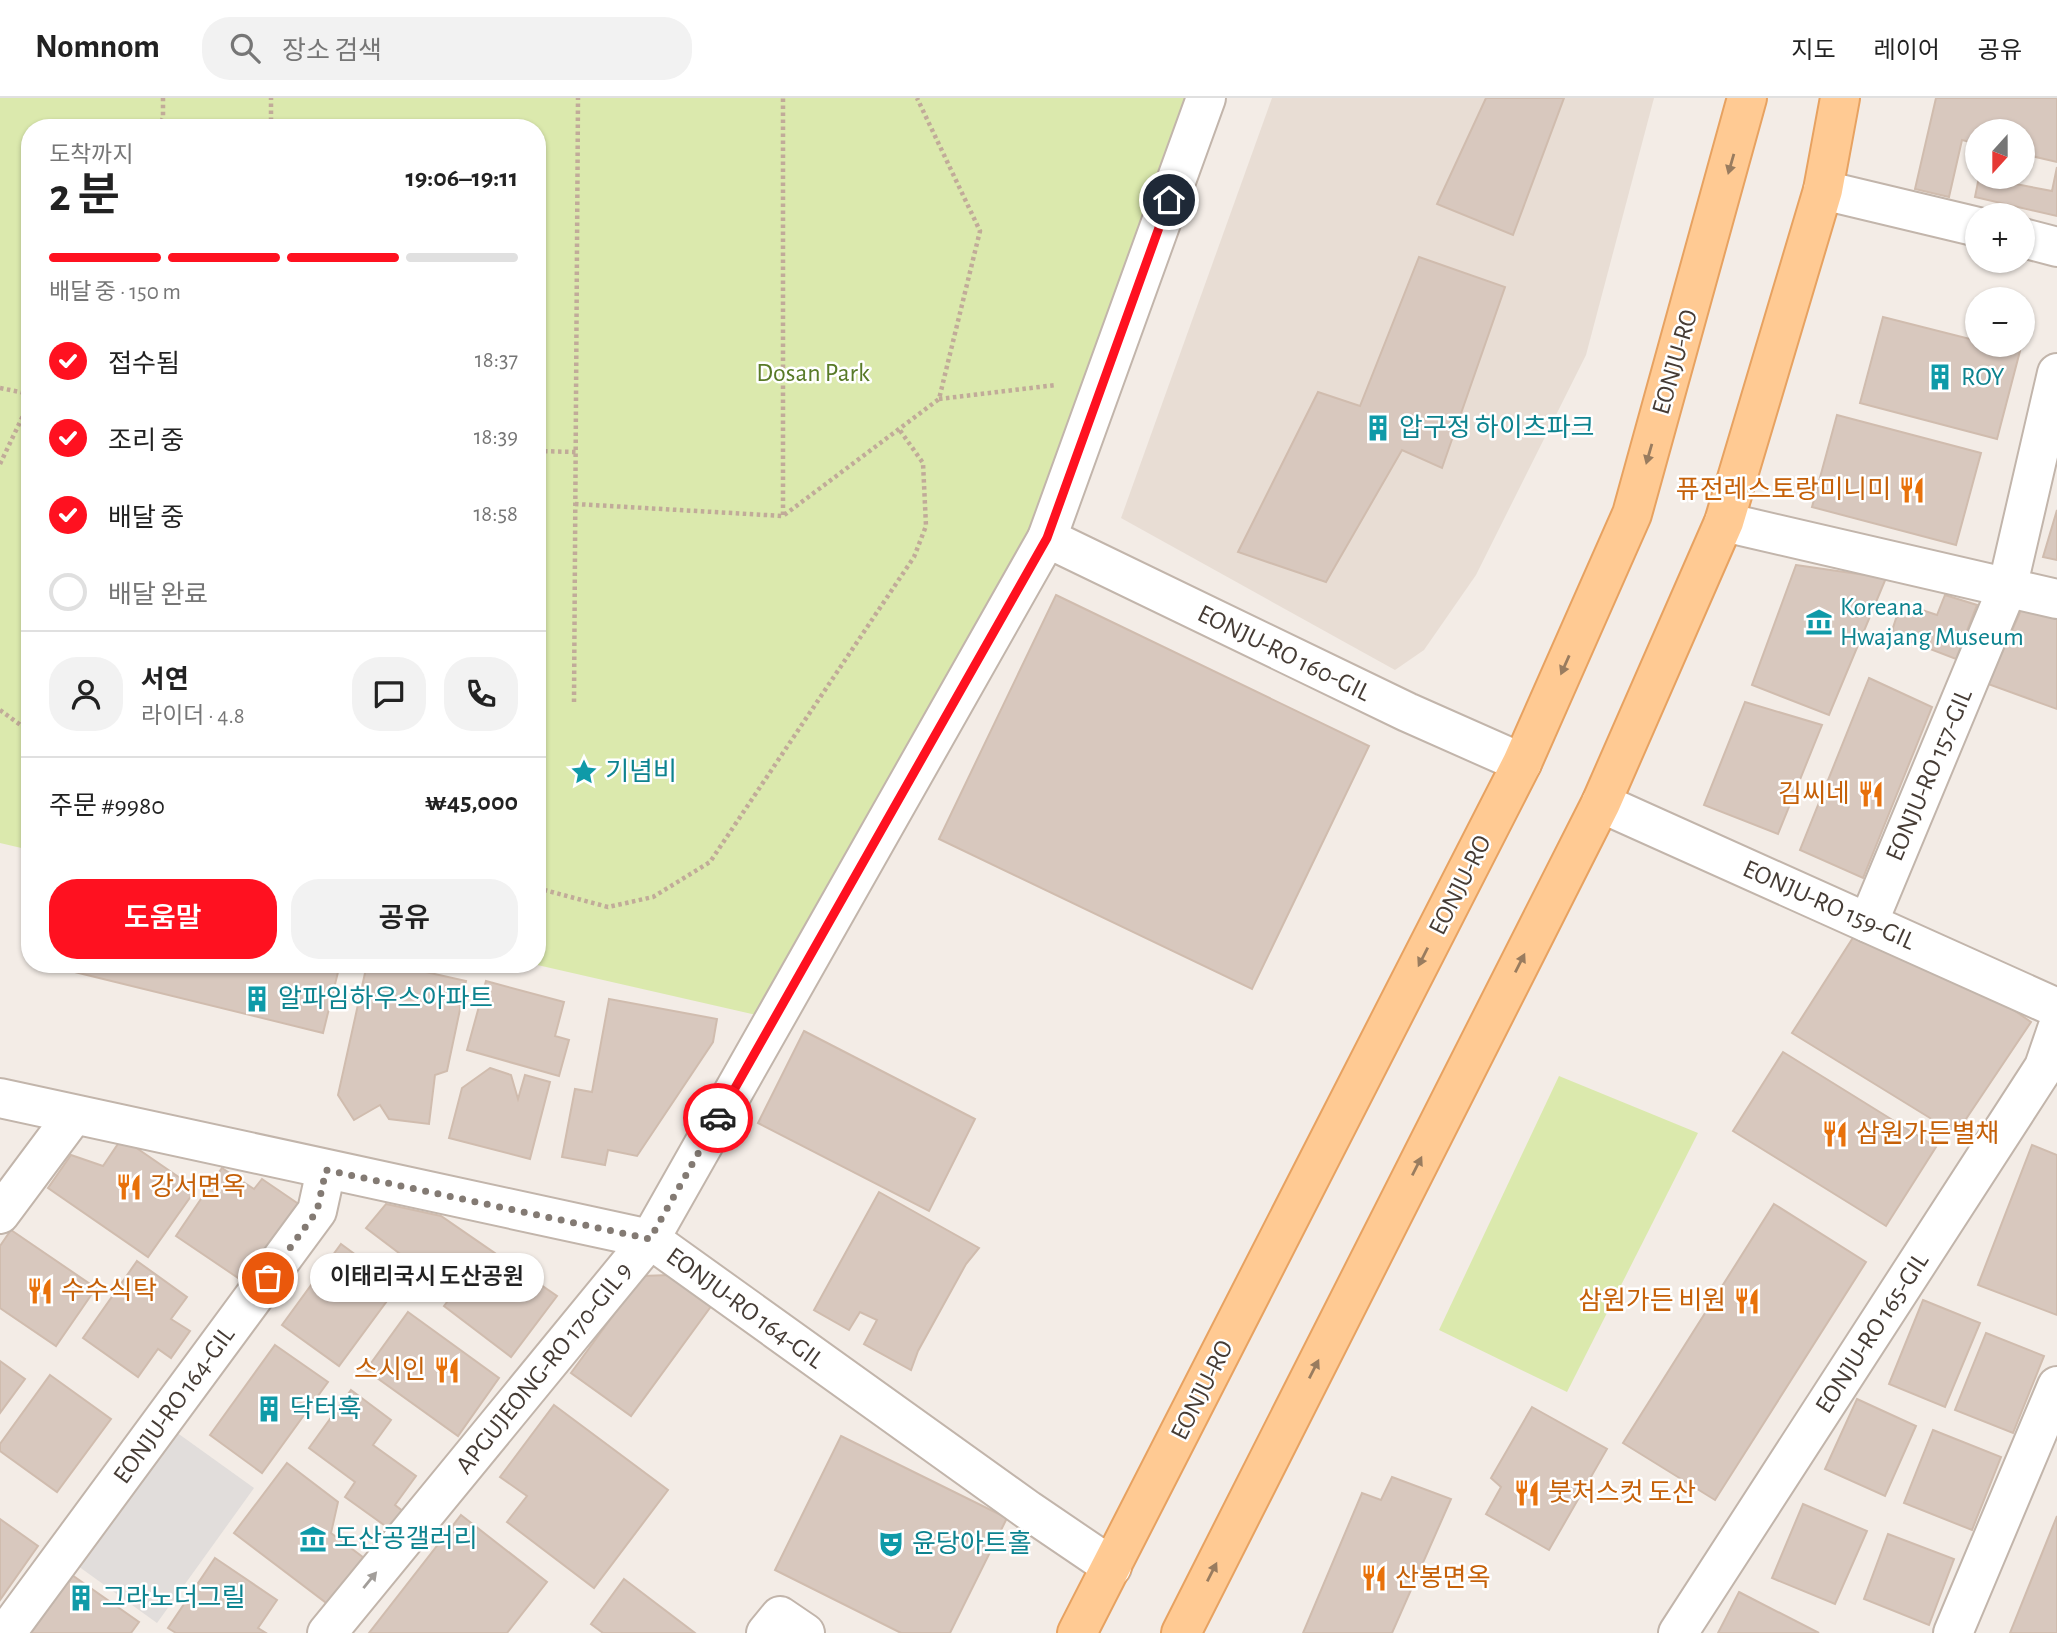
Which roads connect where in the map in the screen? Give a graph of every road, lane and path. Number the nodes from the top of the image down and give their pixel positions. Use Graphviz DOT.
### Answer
graph roads {
  1 [pos="163,98"];
  2 [pos="271,98"];
  3 [pos="578,98"];
  4 [pos="783,98"];
  5 [pos="917,98"];
  6 [pos="1206,98"];
  7 [pos="1747,98"];
  8 [pos="1840,98"];
  9 [pos="162,119"];
  10 [pos="271,119"];
  11 [pos="1823,190"];
  12 [pos="1965,224"];
  13 [pos="2035,241"];
  14 [pos="2057,247"];
  15 [pos="2057,373"];
  16 [pos="1105,379"];
  17 [pos="0,388"];
  18 [pos="21,392"];
  19 [pos="939,399"];
  20 [pos="21,420"];
  21 [pos="899,429"];
  22 [pos="546,451"];
  23 [pos="576,452"];
  24 [pos="0,464"];
  25 [pos="575,504"];
  26 [pos="783,516"];
  27 [pos="1724,522"];
  28 [pos="1047,538"];
  29 [pos="2007,589"];
  30 [pos="2057,600"];
  31 [pos="574,702"];
  32 [pos="0,710"];
  33 [pos="21,725"];
  34 [pos="1522,763"];
  35 [pos="1601,803"];
  36 [pos="546,890"];
  37 [pos="1868,923"];
  38 [pos="2057,1008"];
  39 [pos="2057,1029"];
  40 [pos="0,1098"];
  41 [pos="73,1116"];
  42 [pos="326,1170"];
  43 [pos="0,1214"];
  44 [pos="650,1239"];
  45 [pos="2057,1386"];
  46 [pos="1112,1567"];
  47 [pos="6,1633"];
  48 [pos="327,1633"];
  49 [pos="1077,1633"];
  50 [pos="1181,1633"];
  51 [pos="1678,1633"];
  52 [pos="1953,1633"];
  1 -- 9 [label="path"];
  2 -- 10 [label="path"];
  3 -- 23 [label="path"];
  4 -- 26 [label="path"];
  5 -- 19 [label="path"];
  6 -- 16 [label="street, APGUJEONG-RO 170-GIL 9"];
  7 -- 34 [label="main road, EONJU-RO, one-way"];
  8 -- 11 [label="main road"];
  11 -- 12 [label="street"];
  11 -- 27 [label="main road"];
  13 -- 14 [label="street"];
  15 -- 29 [label="street, EONJU-RO 157-GIL"];
  16 -- 19 [label="path"];
  16 -- 28 [label="street, APGUJEONG-RO 170-GIL 9"];
  17 -- 18 [label="path"];
  19 -- 21 [label="path"];
  20 -- 24 [label="path"];
  21 -- 26 [label="path"];
  21 -- 36 [label="path"];
  22 -- 23 [label="path"];
  23 -- 25 [label="path"];
  25 -- 26 [label="path"];
  25 -- 31 [label="path"];
  27 -- 29 [label="street"];
  27 -- 35 [label="main road"];
  28 -- 34 [label="street, EONJU-RO 160-GIL"];
  28 -- 44 [label="street, APGUJEONG-RO 170-GIL 9"];
  29 -- 30 [label="street"];
  29 -- 37 [label="street, EONJU-RO 157-GIL"];
  32 -- 33 [label="path"];
  34 -- 46 [label="main road, EONJU-RO, one-way"];
  35 -- 37 [label="street, EONJU-RO 159-GIL"];
  50 -- 35 [label="main road, one-way"];
  37 -- 38 [label="street, EONJU-RO 159-GIL"];
  39 -- 51 [label="street, EONJU-RO 165-GIL"];
  40 -- 41 [label="street, EONJU-RO 164-GIL"];
  41 -- 42 [label="street, EONJU-RO 164-GIL"];
  41 -- 43 [label="street"];
  42 -- 44 [label="street, EONJU-RO 164-GIL"];
  42 -- 47 [label="street, EONJU-RO 164-GIL"];
  44 -- 46 [label="street, EONJU-RO 164-GIL"];
  48 -- 44 [label="street, APGUJEONG-RO 170-GIL 9, one-way"];
  45 -- 52 [label="street"];
  46 -- 49 [label="main road, EONJU-RO"];
}
